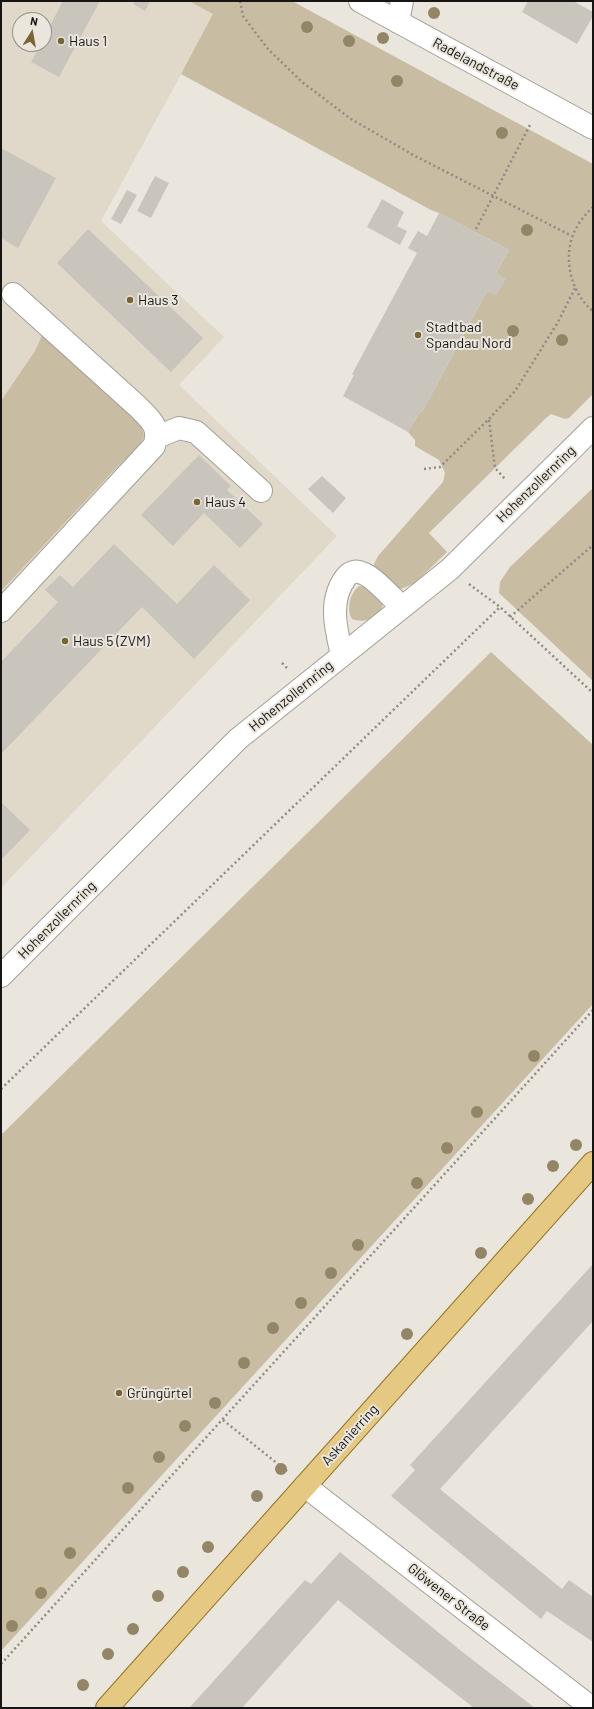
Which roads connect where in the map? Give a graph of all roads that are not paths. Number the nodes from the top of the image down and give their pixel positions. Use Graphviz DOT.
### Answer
graph roads {
  1 [pos="360,1"];
  2 [pos="400,11"];
  3 [pos="593,128"];
  4 [pos="12,294"];
  5 [pos="593,428"];
  6 [pos="158,437"];
  7 [pos="261,491"];
  8 [pos="402,607"];
  9 [pos="1,611"];
  10 [pos="342,655"];
  11 [pos="1,976"];
  12 [pos="593,1163"];
  13 [pos="305,1486"];
  14 [pos="108,1708"];
  15 [pos="592,1708"];
  1 -- 2 [label="street, Radelandstraße"];
  2 -- 3 [label="street, Radelandstraße"];
  4 -- 6 [label="street"];
  5 -- 8 [label="street, Hohenzollernring"];
  6 -- 7 [label="street"];
  6 -- 9 [label="street"];
  8 -- 10 [label="street, Hohenzollernring"];
  8 -- 10 [label="street"];
  10 -- 11 [label="street, Hohenzollernring"];
  12 -- 13 [label="main road, Askanierring"];
  13 -- 14 [label="main road, Askanierring"];
  13 -- 15 [label="street, Glöwener Straße"];
}
